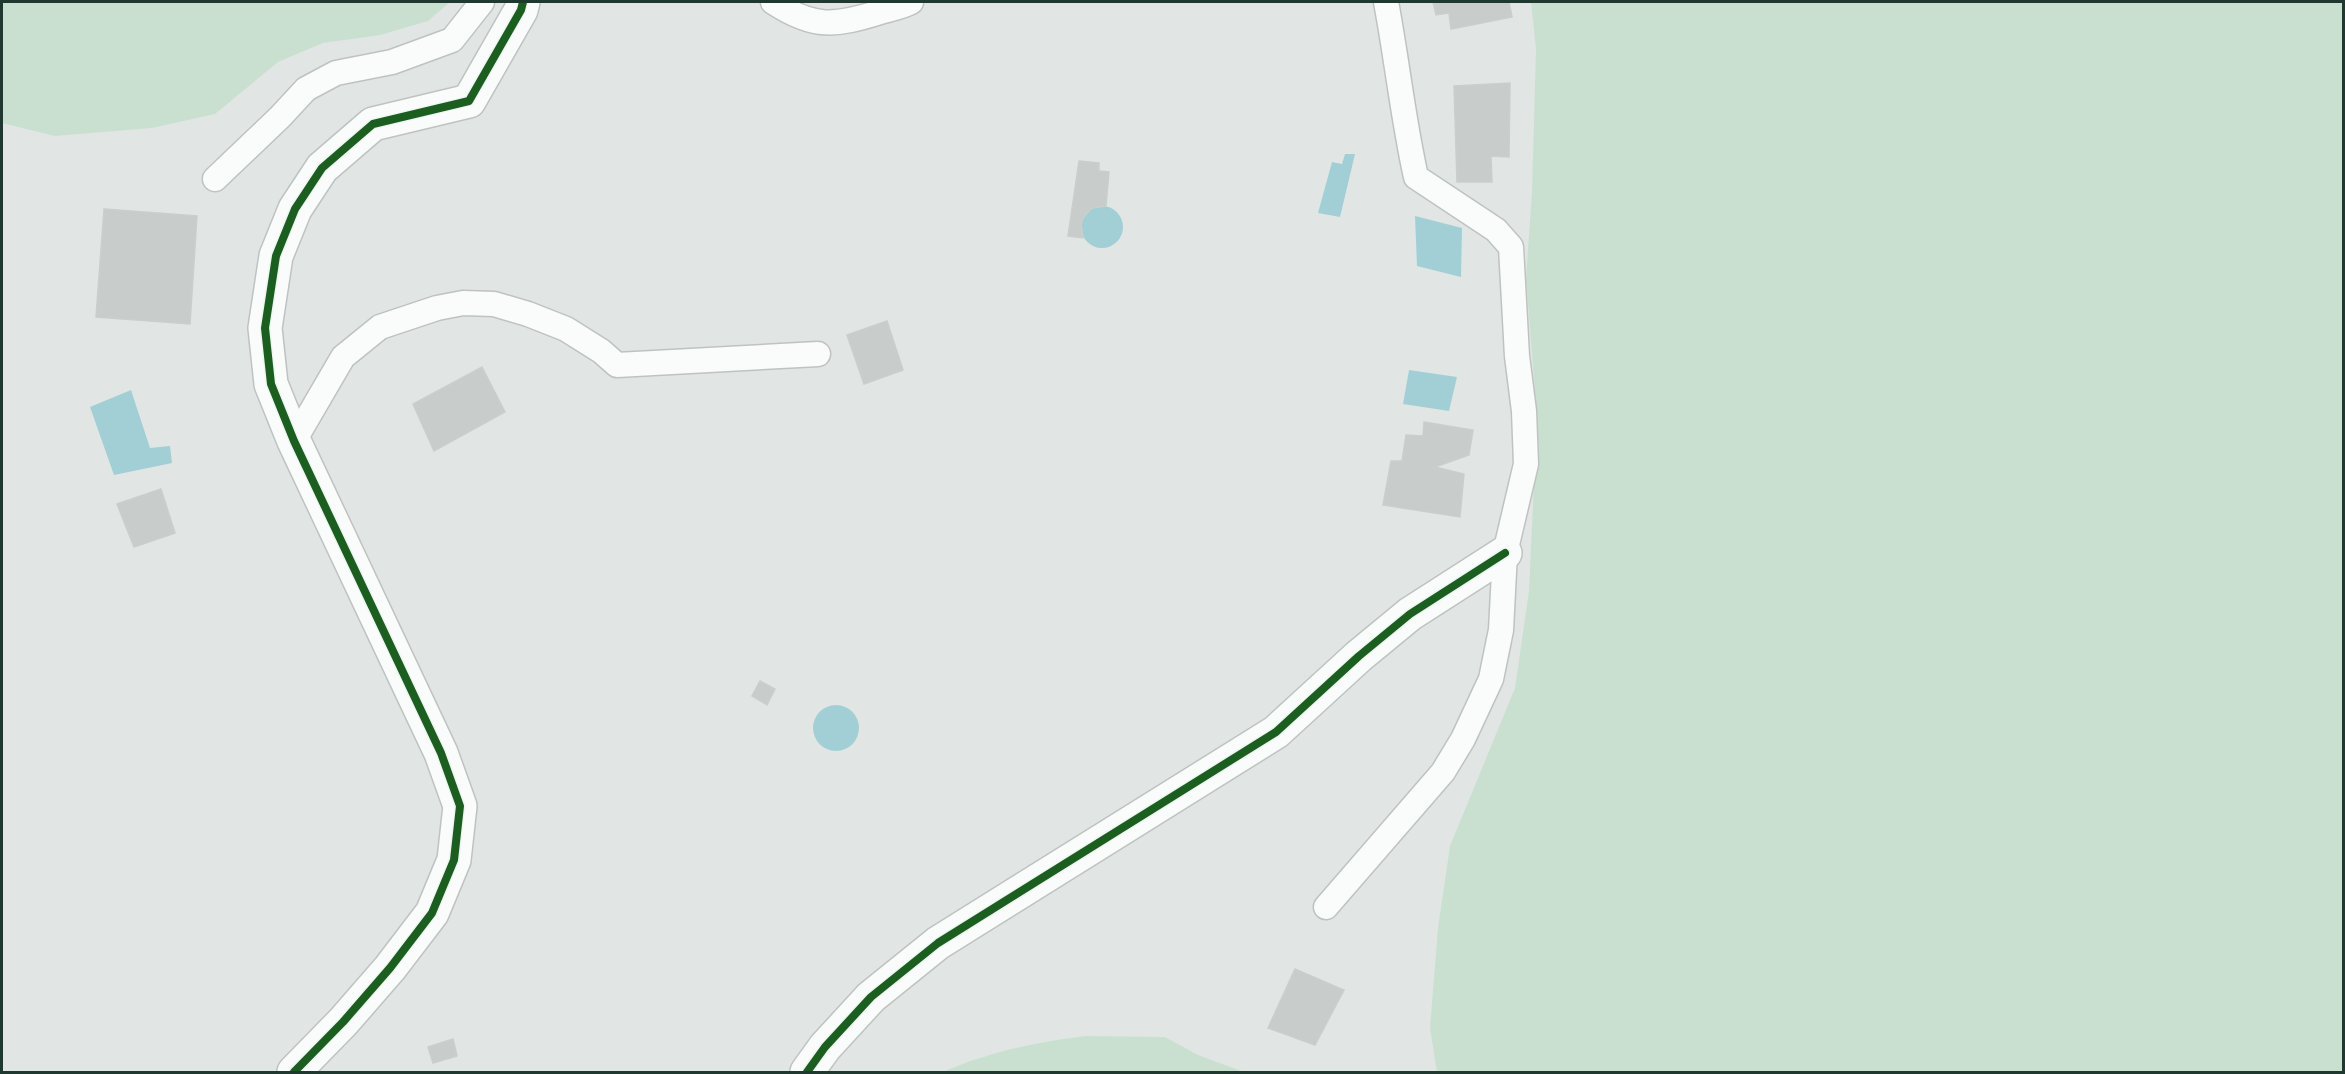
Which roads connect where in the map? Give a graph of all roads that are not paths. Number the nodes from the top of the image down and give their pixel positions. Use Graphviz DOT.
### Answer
graph roads {
  1 [pos="482,2"];
  2 [pos="523,2"];
  3 [pos="774,2"];
  4 [pos="911,2"];
  5 [pos="1386,2"];
  6 [pos="836,13"];
  7 [pos="215,179"];
  8 [pos="818,354"];
  9 [pos="294,441"];
  10 [pos="1505,553"];
  11 [pos="1326,907"];
  12 [pos="294,1072"];
  13 [pos="807,1072"];
  1 -- 7 [label="lane"];
  2 -- 9 [label="street"];
  3 -- 6 [label="lane"];
  4 -- 6 [label="lane"];
  5 -- 10 [label="lane"];
  8 -- 9 [label="lane"];
  9 -- 12 [label="street"];
  10 -- 11 [label="lane"];
  10 -- 13 [label="street"];
}
